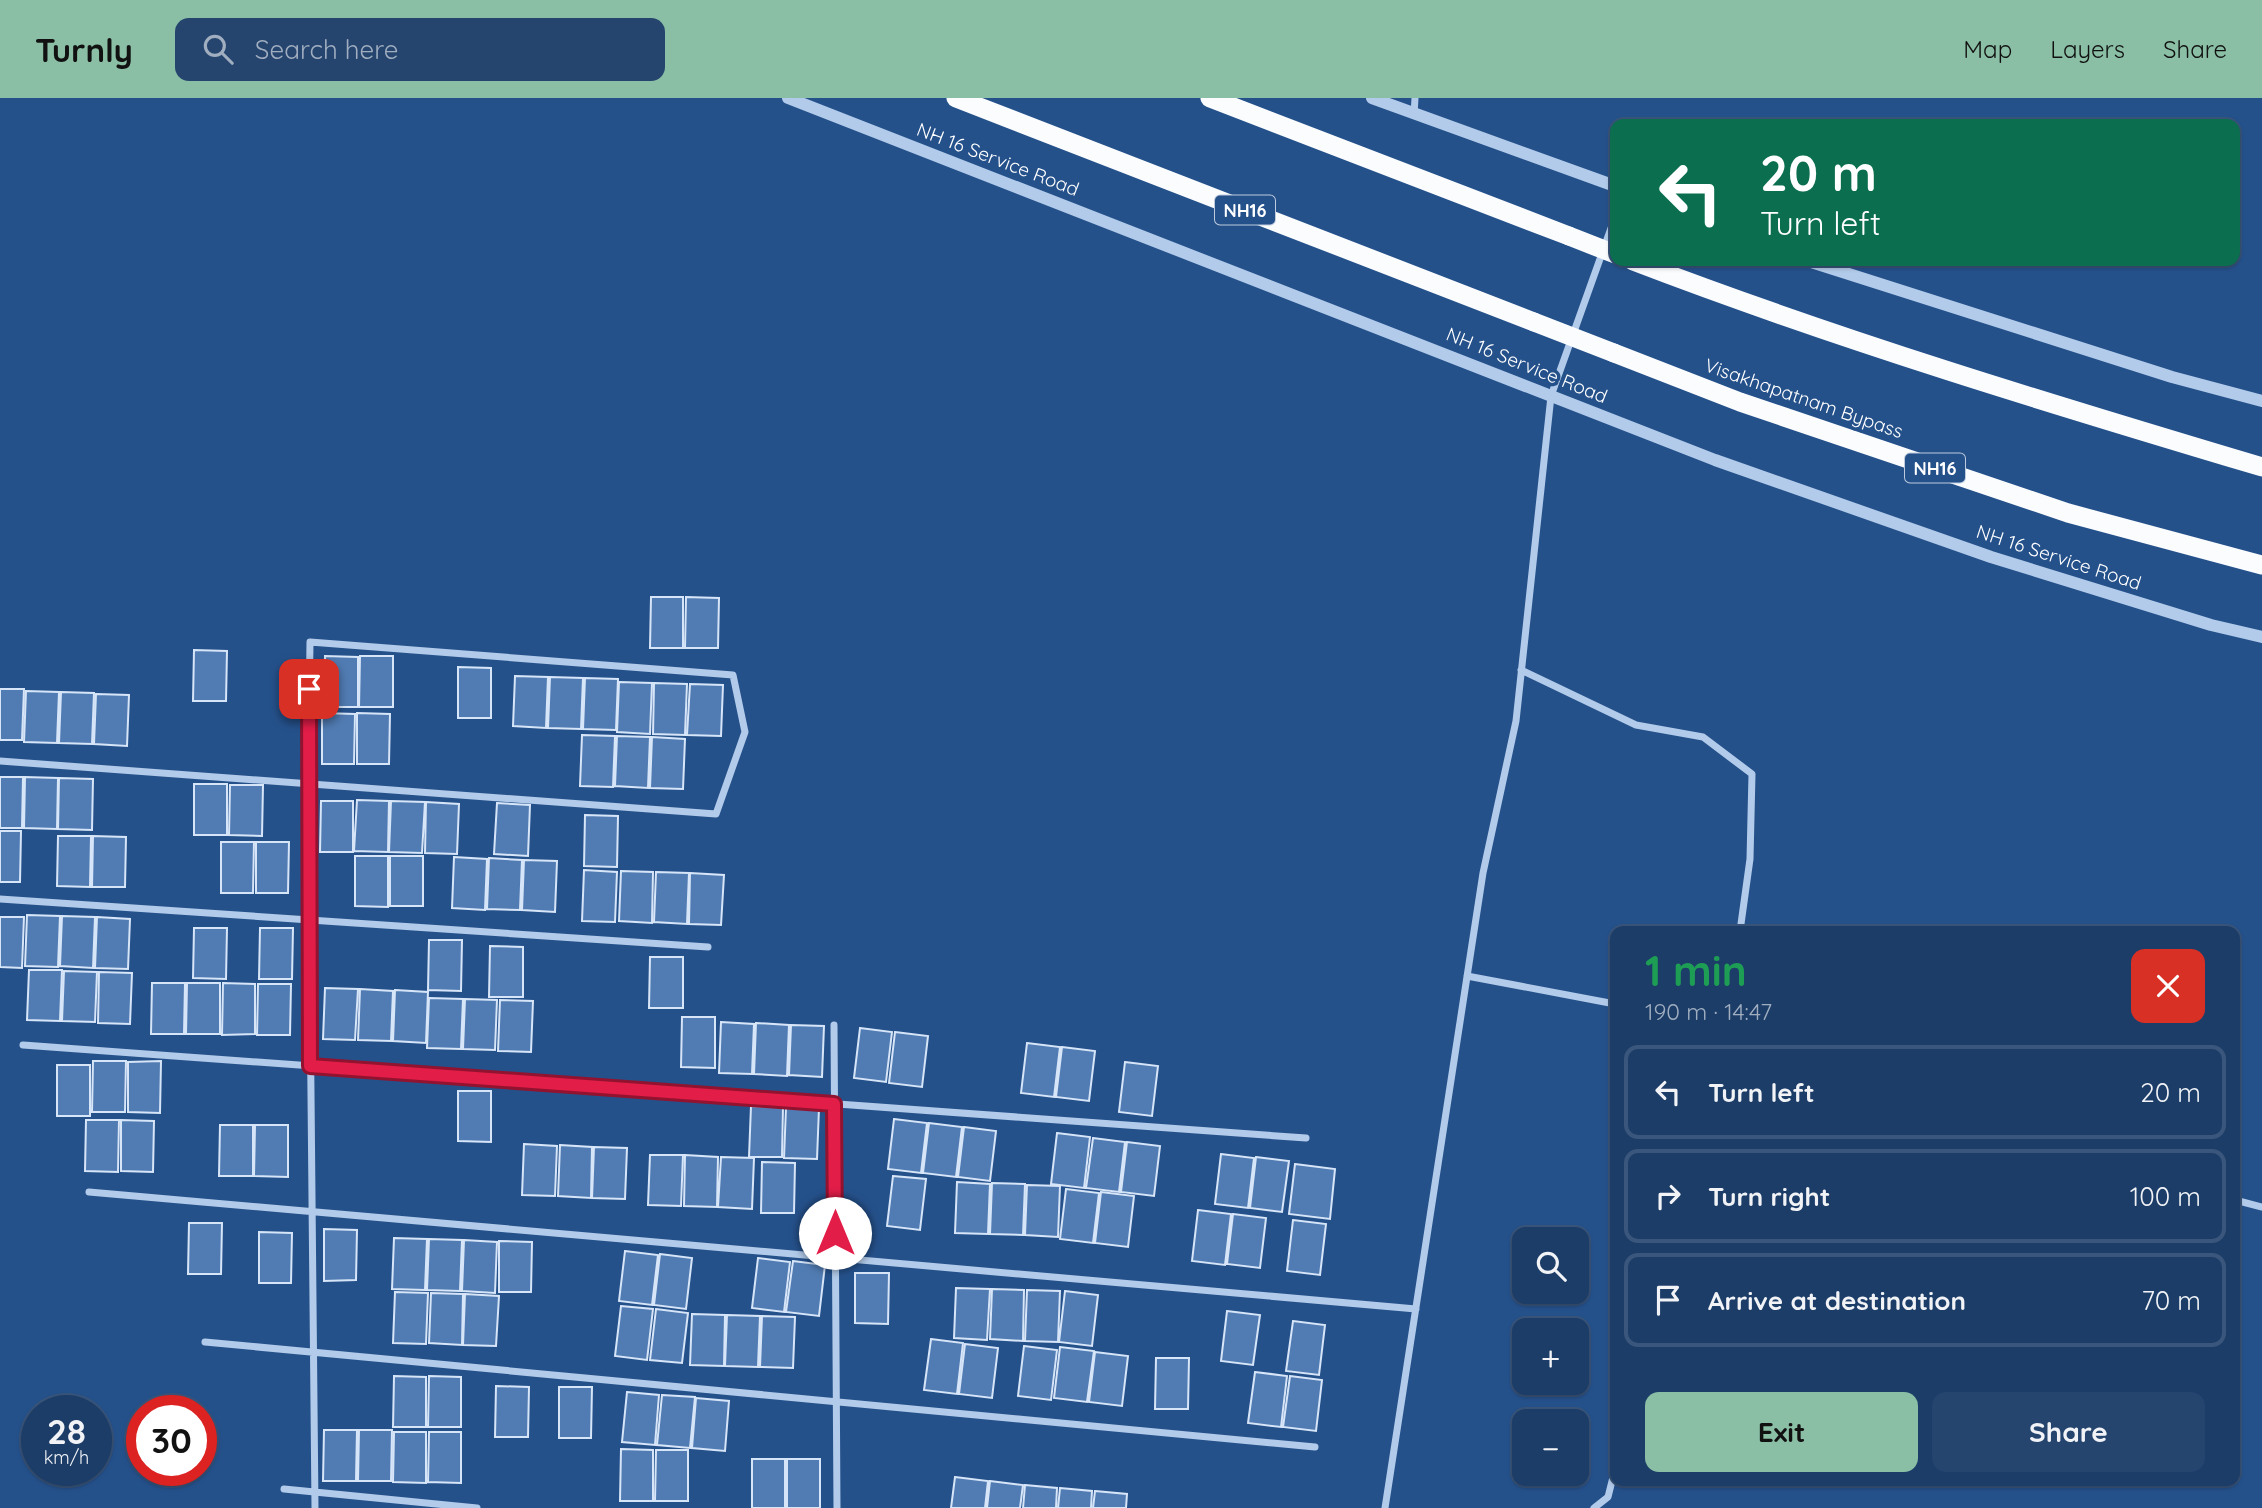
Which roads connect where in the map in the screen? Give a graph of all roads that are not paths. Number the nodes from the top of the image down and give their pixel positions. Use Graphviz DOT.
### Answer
graph roads {
  1 [pos="788,98"];
  2 [pos="956,98"];
  3 [pos="1210,98"];
  4 [pos="1373,98"];
  5 [pos="1415,98"];
  6 [pos="1414,116"];
  7 [pos="1610,184"];
  8 [pos="1610,231"];
  9 [pos="1610,252"];
  10 [pos="1647,266"];
  11 [pos="1824,266"];
  12 [pos="1551,396"];
  13 [pos="2262,401"];
  14 [pos="2262,467"];
  15 [pos="2262,565"];
  16 [pos="2262,637"];
  17 [pos="1521,670"];
  18 [pos="0,761"];
  19 [pos="308,784"];
  20 [pos="0,899"];
  21 [pos="309,920"];
  22 [pos="1741,926"];
  23 [pos="708,947"];
  24 [pos="1467,976"];
  25 [pos="1610,1003"];
  26 [pos="834,1025"];
  27 [pos="23,1045"];
  28 [pos="310,1066"];
  29 [pos="834,1104"];
  30 [pos="1306,1138"];
  31 [pos="89,1192"];
  32 [pos="2240,1200"];
  33 [pos="2262,1207"];
  34 [pos="312,1212"];
  35 [pos="835,1258"];
  36 [pos="1416,1310"];
  37 [pos="205,1342"];
  38 [pos="313,1352"];
  39 [pos="836,1401"];
  40 [pos="1315,1447"];
  41 [pos="1611,1486"];
  42 [pos="284,1489"];
  43 [pos="314,1492"];
  44 [pos="315,1508"];
  45 [pos="477,1508"];
  46 [pos="836,1508"];
  47 [pos="1385,1508"];
  48 [pos="1594,1508"];
  1 -- 12 [label="street, NH 16 Service Road"];
  2 -- 15 [label="highway, Visakhapatnam Bypass / NH16, bridge"];
  3 -- 9 [label="highway, bridge"];
  4 -- 6 [label="street"];
  5 -- 6 [label="street"];
  6 -- 7 [label="street"];
  8 -- 12 [label="street"];
  10 -- 14 [label="highway"];
  11 -- 13 [label="street"];
  12 -- 16 [label="street, NH 16 Service Road"];
  12 -- 17 [label="street"];
  17 -- 22 [label="street"];
  17 -- 24 [label="street"];
  18 -- 19 [label="street"];
  19 -- 19 [label="street"];
  19 -- 21 [label="street"];
  20 -- 21 [label="street"];
  21 -- 23 [label="street"];
  21 -- 28 [label="street"];
  24 -- 25 [label="street"];
  24 -- 36 [label="street"];
  26 -- 29 [label="street"];
  27 -- 28 [label="street"];
  28 -- 29 [label="street"];
  28 -- 34 [label="street"];
  29 -- 30 [label="street"];
  29 -- 35 [label="street"];
  31 -- 34 [label="street"];
  32 -- 33 [label="street"];
  34 -- 35 [label="street"];
  34 -- 38 [label="street"];
  35 -- 36 [label="street"];
  35 -- 39 [label="street"];
  36 -- 47 [label="street"];
  37 -- 38 [label="street"];
  38 -- 39 [label="street"];
  38 -- 43 [label="street"];
  39 -- 40 [label="street"];
  39 -- 46 [label="street"];
  41 -- 48 [label="street"];
  42 -- 43 [label="street"];
  43 -- 44 [label="street"];
  43 -- 45 [label="street"];
}
